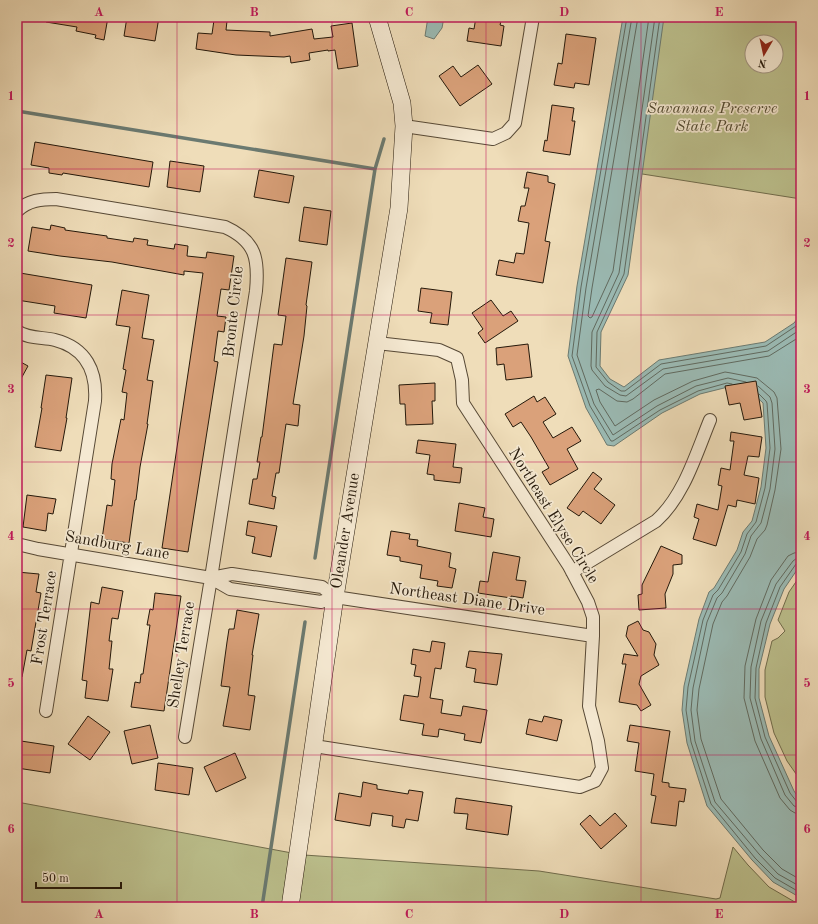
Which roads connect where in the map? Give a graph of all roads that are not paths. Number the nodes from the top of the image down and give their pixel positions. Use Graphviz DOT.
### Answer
graph roads {
  1 [pos="377,17"];
  2 [pos="533,17"];
  3 [pos="404,126"];
  4 [pos="17,211"];
  5 [pos="17,331"];
  6 [pos="378,342"];
  7 [pos="710,420"];
  8 [pos="17,544"];
  9 [pos="72,554"];
  10 [pos="572,572"];
  11 [pos="211,578"];
  12 [pos="335,597"];
  13 [pos="593,636"];
  14 [pos="46,711"];
  15 [pos="185,737"];
  16 [pos="314,746"];
  17 [pos="290,907"];
  1 -- 3 [label="street, Oleander Avenue"];
  2 -- 3 [label="street"];
  3 -- 6 [label="street, Oleander Avenue"];
  4 -- 11 [label="street, Bronte Circle"];
  5 -- 9 [label="street"];
  6 -- 10 [label="street, Northeast Elyse Circle"];
  6 -- 12 [label="street, Oleander Avenue"];
  7 -- 10 [label="street"];
  8 -- 9 [label="street, Sandburg Lane"];
  9 -- 11 [label="street, Sandburg Lane"];
  9 -- 14 [label="street, Frost Terrace"];
  10 -- 13 [label="street, Northeast Elyse Circle"];
  11 -- 12 [label="street, Sandburg Lane"];
  11 -- 15 [label="street, Shelley Terrace"];
  12 -- 13 [label="street, Northeast Diane Drive"];
  12 -- 16 [label="street, Oleander Avenue"];
  13 -- 16 [label="street, Northeast Elyse Circle"];
  16 -- 17 [label="street, Oleander Avenue"];
}
